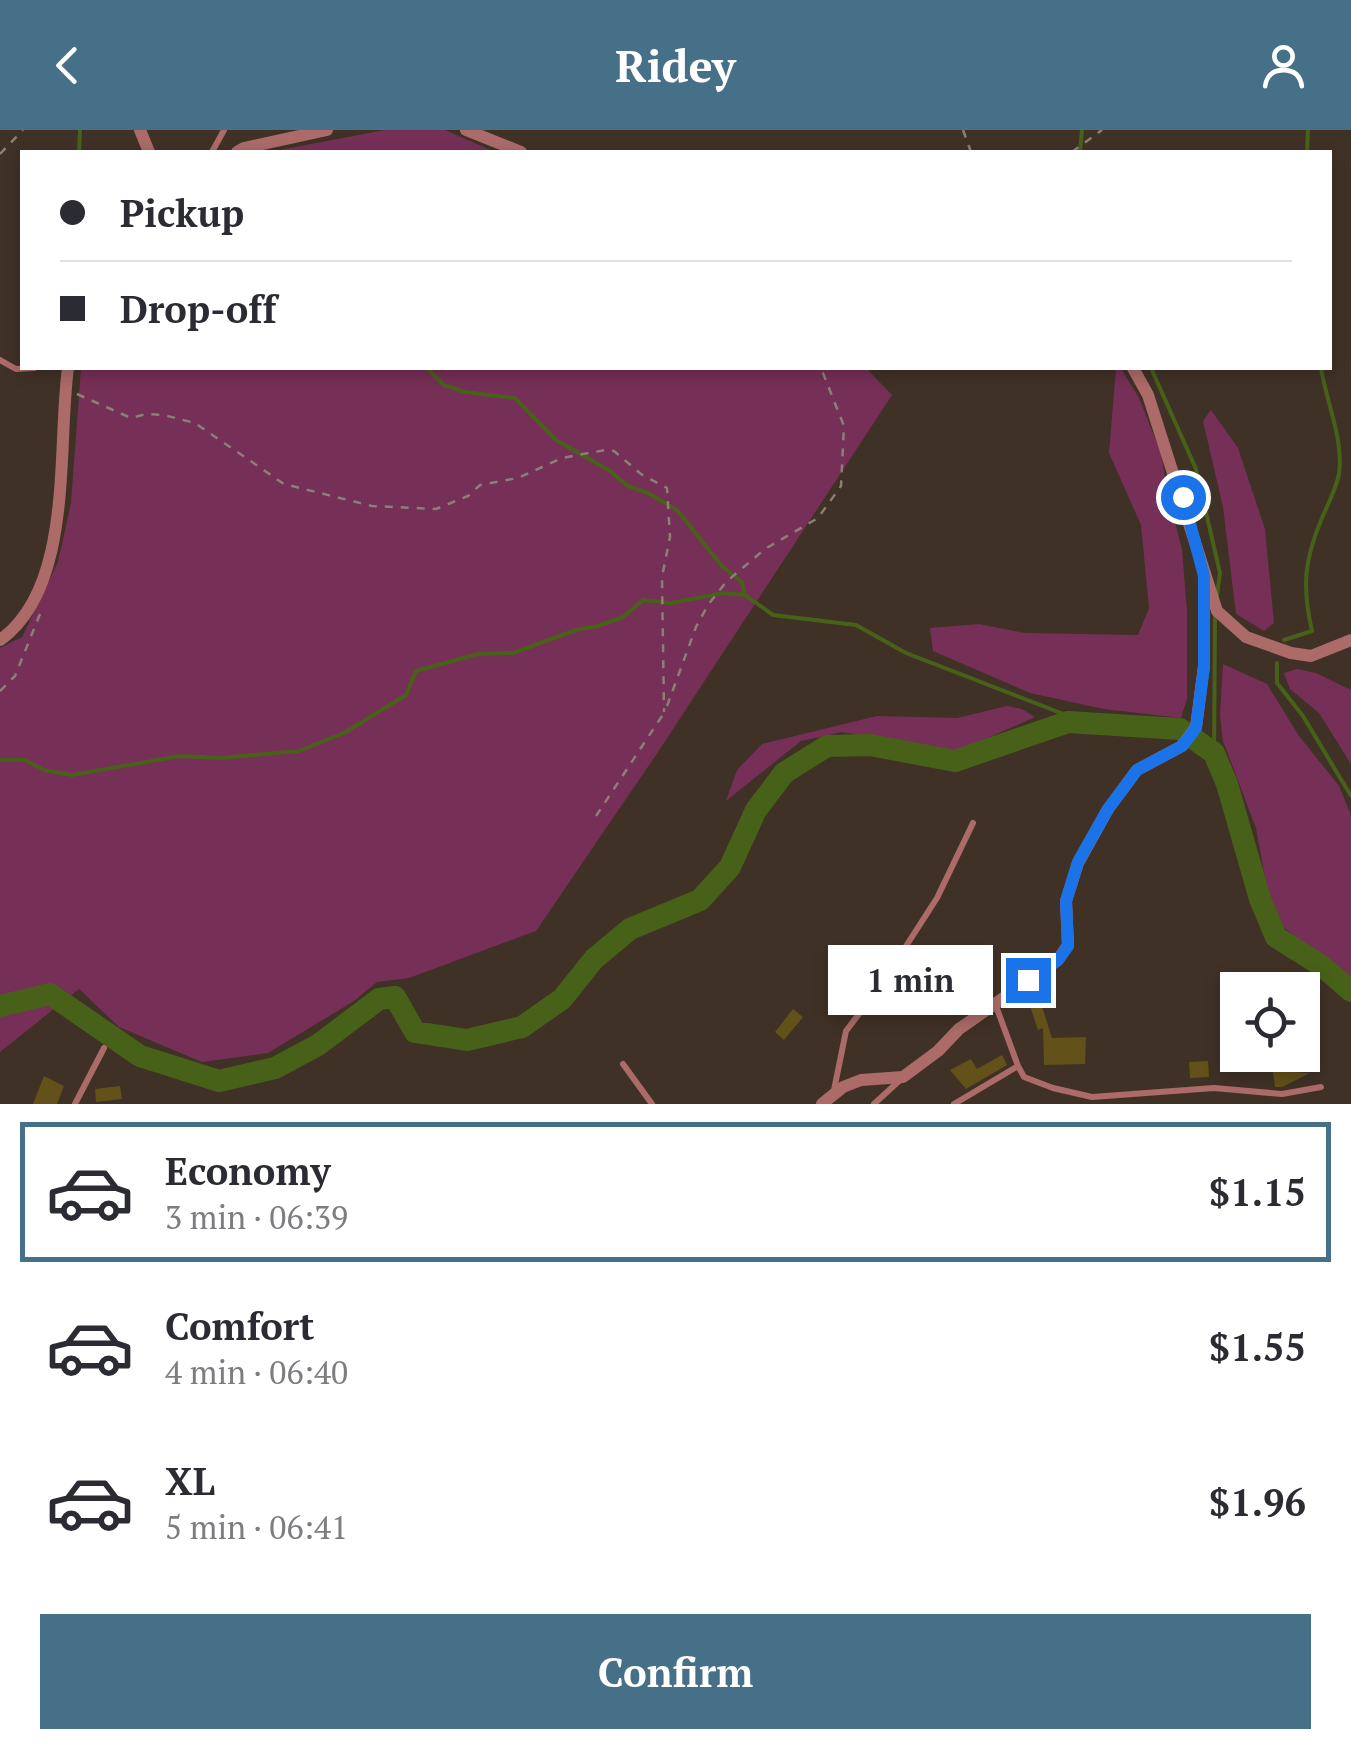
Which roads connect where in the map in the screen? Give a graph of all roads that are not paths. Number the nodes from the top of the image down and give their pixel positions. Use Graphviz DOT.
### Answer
graph roads {
  1 [pos="326,130"];
  2 [pos="466,130"];
  3 [pos="240,150"];
  4 [pos="516,150"];
  5 [pos="68,370"];
  6 [pos="1134,370"];
  7 [pos="1204,576"];
  8 [pos="0,640"];
  9 [pos="1351,640"];
  10 [pos="973,822"];
  11 [pos="996,1002"];
  12 [pos="104,1048"];
  13 [pos="624,1064"];
  14 [pos="1018,1066"];
  15 [pos="903,1077"];
  16 [pos="1321,1087"];
  17 [pos="827,1100"];
  18 [pos="76,1104"];
  19 [pos="652,1104"];
  20 [pos="874,1104"];
  21 [pos="954,1104"];
  1 -- 3 [label="street"];
  2 -- 4 [label="street"];
  5 -- 8 [label="street"];
  6 -- 7 [label="street"];
  7 -- 9 [label="street"];
  7 -- 11 [label="street"];
  10 -- 17 [label="lane"];
  11 -- 14 [label="lane"];
  11 -- 15 [label="street"];
  12 -- 18 [label="lane"];
  13 -- 19 [label="lane"];
  14 -- 16 [label="lane"];
  14 -- 21 [label="lane"];
  15 -- 17 [label="street"];
  15 -- 20 [label="lane"];
}
